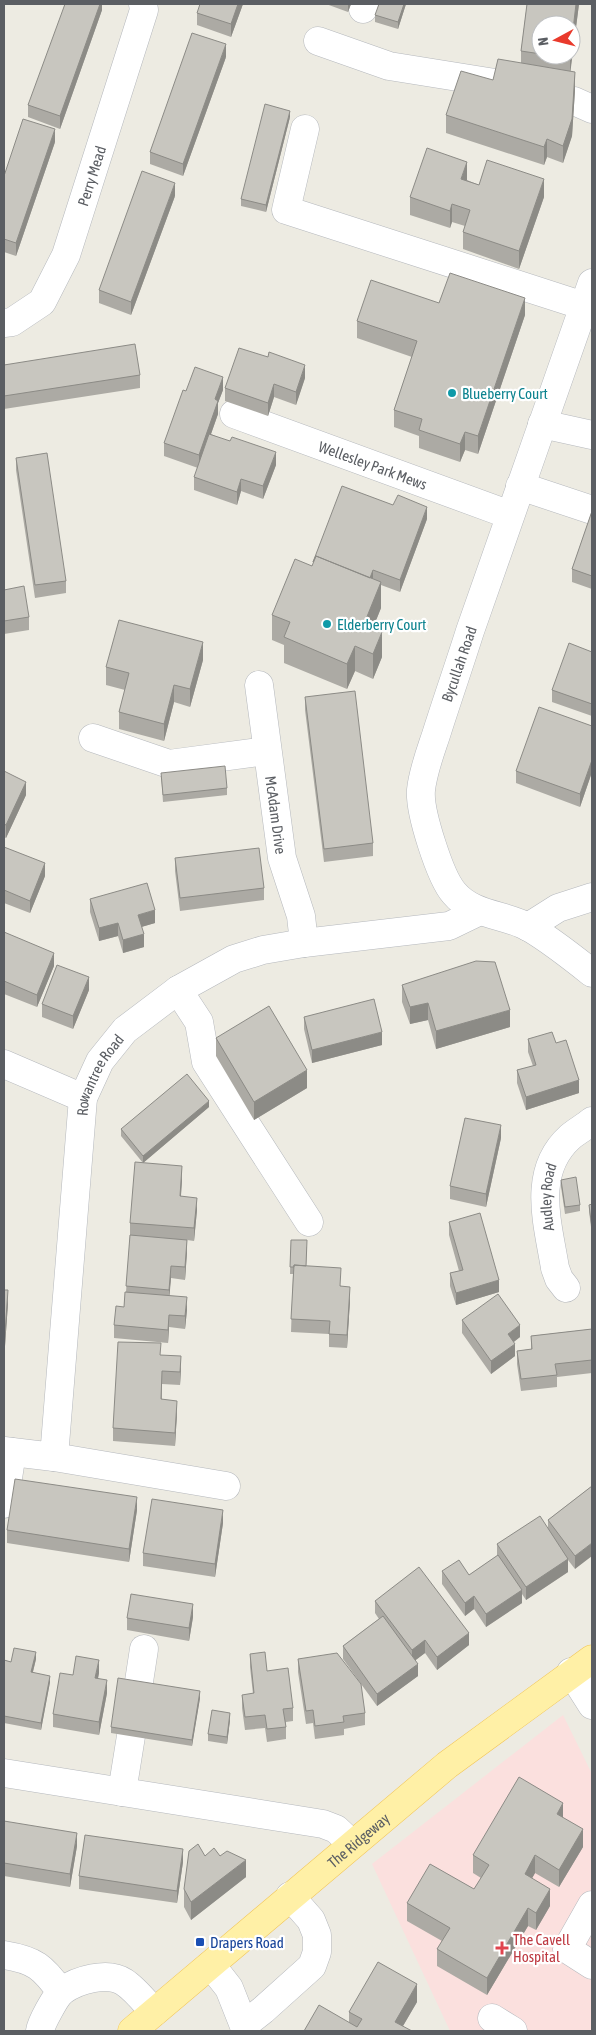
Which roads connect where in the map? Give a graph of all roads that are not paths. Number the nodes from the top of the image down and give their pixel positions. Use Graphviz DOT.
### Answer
graph roads {
  1 [pos="143,4"];
  2 [pos="318,41"];
  3 [pos="497,83"];
  4 [pos="305,129"];
  5 [pos="588,295"];
  6 [pos="4,323"];
  7 [pos="234,414"];
  8 [pos="542,424"];
  9 [pos="592,435"];
  10 [pos="520,486"];
  11 [pos="592,510"];
  12 [pos="510,514"];
  13 [pos="258,685"];
  14 [pos="93,738"];
  15 [pos="267,751"];
  16 [pos="592,897"];
  17 [pos="480,911"];
  18 [pos="528,927"];
  19 [pos="304,943"];
  20 [pos="592,973"];
  21 [pos="178,990"];
  22 [pos="4,1064"];
  23 [pos="83,1098"];
  24 [pos="592,1121"];
  25 [pos="309,1222"];
  26 [pos="566,1288"];
  27 [pos="8,1451"];
  28 [pos="54,1457"];
  29 [pos="226,1486"];
  30 [pos="4,1504"];
  31 [pos="144,1649"];
  32 [pos="582,1665"];
  33 [pos="138,1688"];
  34 [pos="592,1705"];
  35 [pos="131,1736"];
  36 [pos="4,1773"];
  37 [pos="122,1792"];
  38 [pos="352,1844"];
  39 [pos="290,1896"];
  40 [pos="592,1905"];
  41 [pos="4,1955"];
  42 [pos="592,1964"];
  43 [pos="211,1965"];
  44 [pos="61,1992"];
  45 [pos="154,2012"];
  46 [pos="245,2028"];
  47 [pos="40,2031"];
  48 [pos="132,2031"];
  1 -- 6 [label="street, Perry Mead"];
  2 -- 3 [label="street"];
  4 -- 5 [label="street"];
  5 -- 8 [label="street, Bycullah Road"];
  7 -- 12 [label="street, Wellesley Park Mews"];
  8 -- 9 [label="street"];
  8 -- 10 [label="street, Bycullah Road"];
  10 -- 11 [label="street"];
  10 -- 12 [label="street, Bycullah Road"];
  12 -- 17 [label="street, Bycullah Road"];
  13 -- 15 [label="street, McAdam Drive"];
  14 -- 15 [label="street"];
  15 -- 19 [label="street, McAdam Drive"];
  16 -- 18 [label="street"];
  17 -- 18 [label="street, Bycullah Road"];
  17 -- 19 [label="street, Rowantree Road"];
  18 -- 20 [label="street, Bycullah Road"];
  19 -- 21 [label="street, Rowantree Road"];
  21 -- 23 [label="street, Rowantree Road"];
  21 -- 25 [label="street"];
  22 -- 23 [label="street"];
  23 -- 28 [label="street, Rowantree Road"];
  24 -- 26 [label="street, Audley Road"];
  27 -- 28 [label="street"];
  27 -- 30 [label="street"];
  28 -- 29 [label="street"];
  31 -- 33 [label="street"];
  32 -- 34 [label="street"];
  32 -- 38 [label="main road, The Ridgeway"];
  35 -- 37 [label="street"];
  36 -- 37 [label="street"];
  37 -- 38 [label="street"];
  38 -- 39 [label="main road, The Ridgeway"];
  39 -- 43 [label="main road, The Ridgeway"];
  39 -- 46 [label="street"];
  40 -- 42 [label="street"];
  41 -- 44 [label="street"];
  43 -- 45 [label="main road, The Ridgeway"];
  43 -- 46 [label="street"];
  44 -- 45 [label="street"];
  44 -- 47 [label="street"];
  45 -- 48 [label="main road, The Ridgeway"];
}
